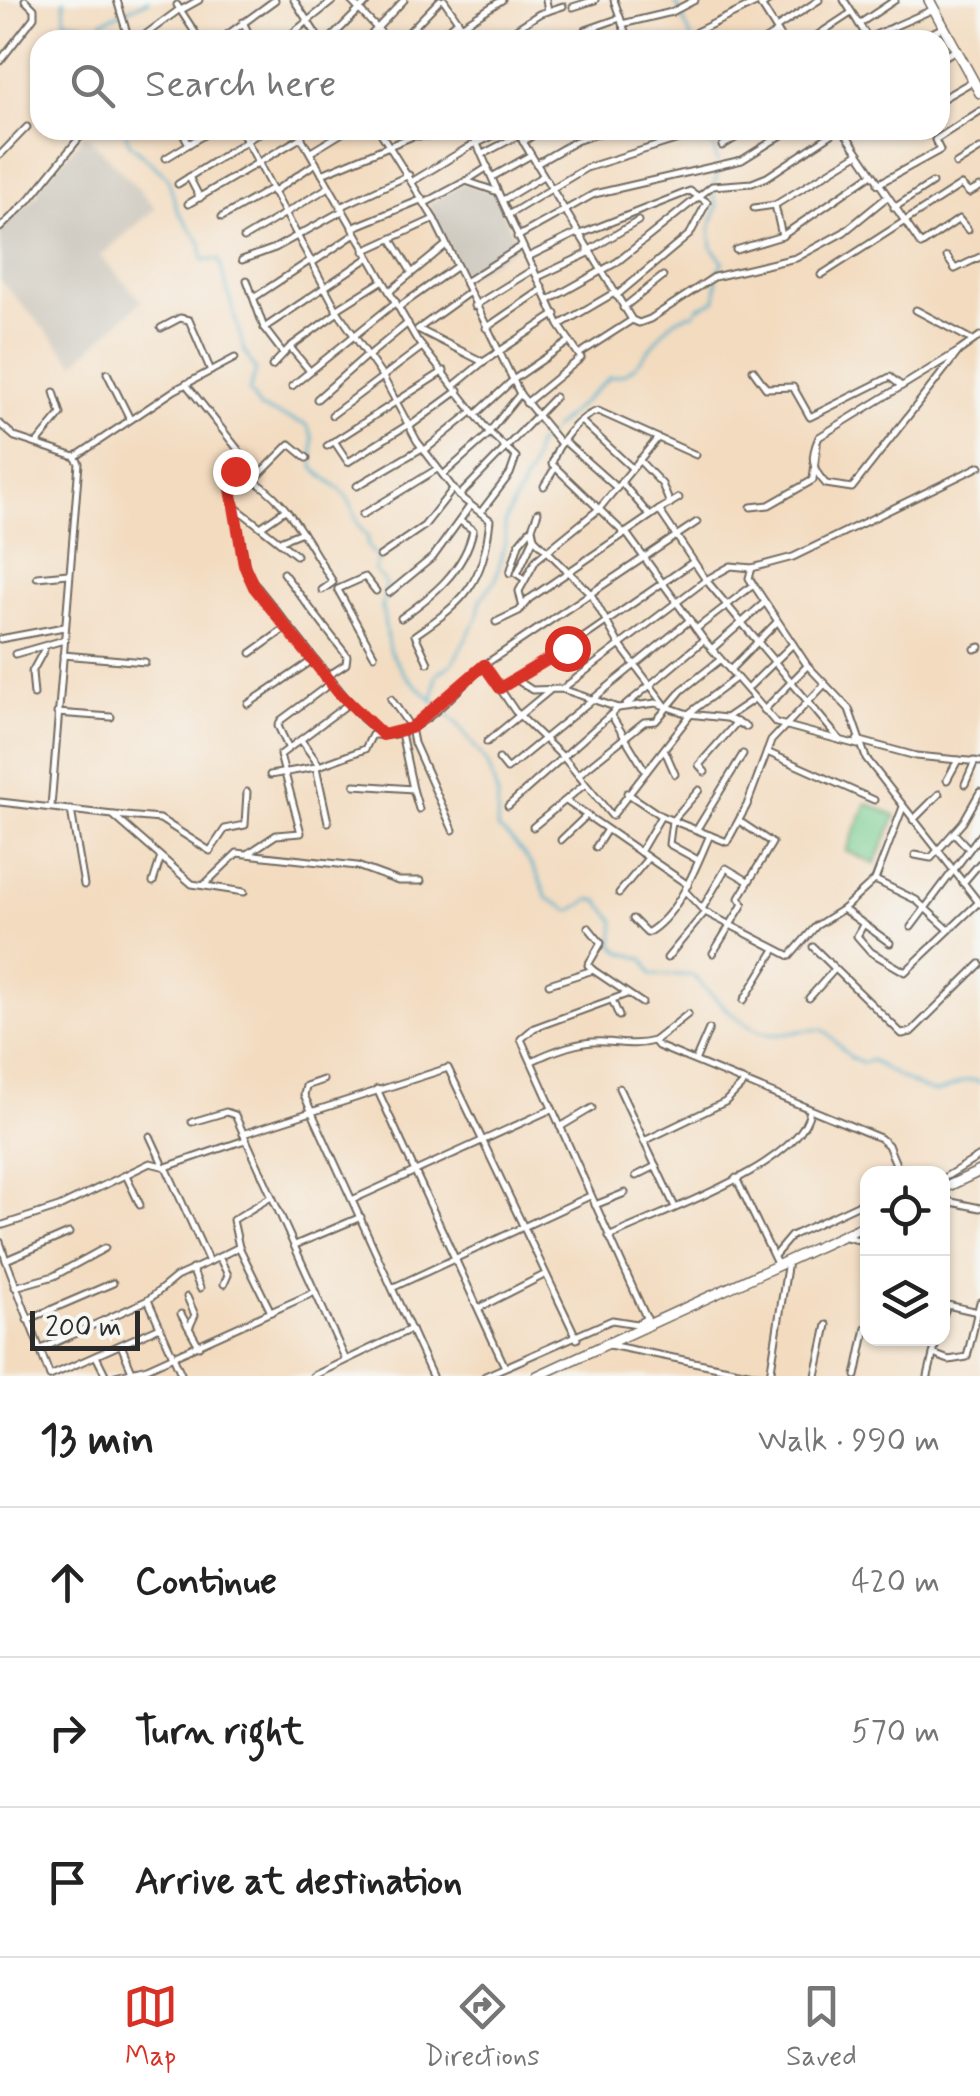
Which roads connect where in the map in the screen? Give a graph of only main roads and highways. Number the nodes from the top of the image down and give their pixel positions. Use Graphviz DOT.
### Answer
graph roads {
  1 [pos="931,4"];
  2 [pos="946,30"];
  3 [pos="950,38"];
  4 [pos="980,93"];
  5 [pos="980,1171"];
  6 [pos="950,1185"];
  7 [pos="860,1228"];
  8 [pos="537,1376"];
  1 -- 2 [label="main road"];
  3 -- 4 [label="main road"];
  5 -- 6 [label="main road"];
  7 -- 8 [label="main road"];
}
